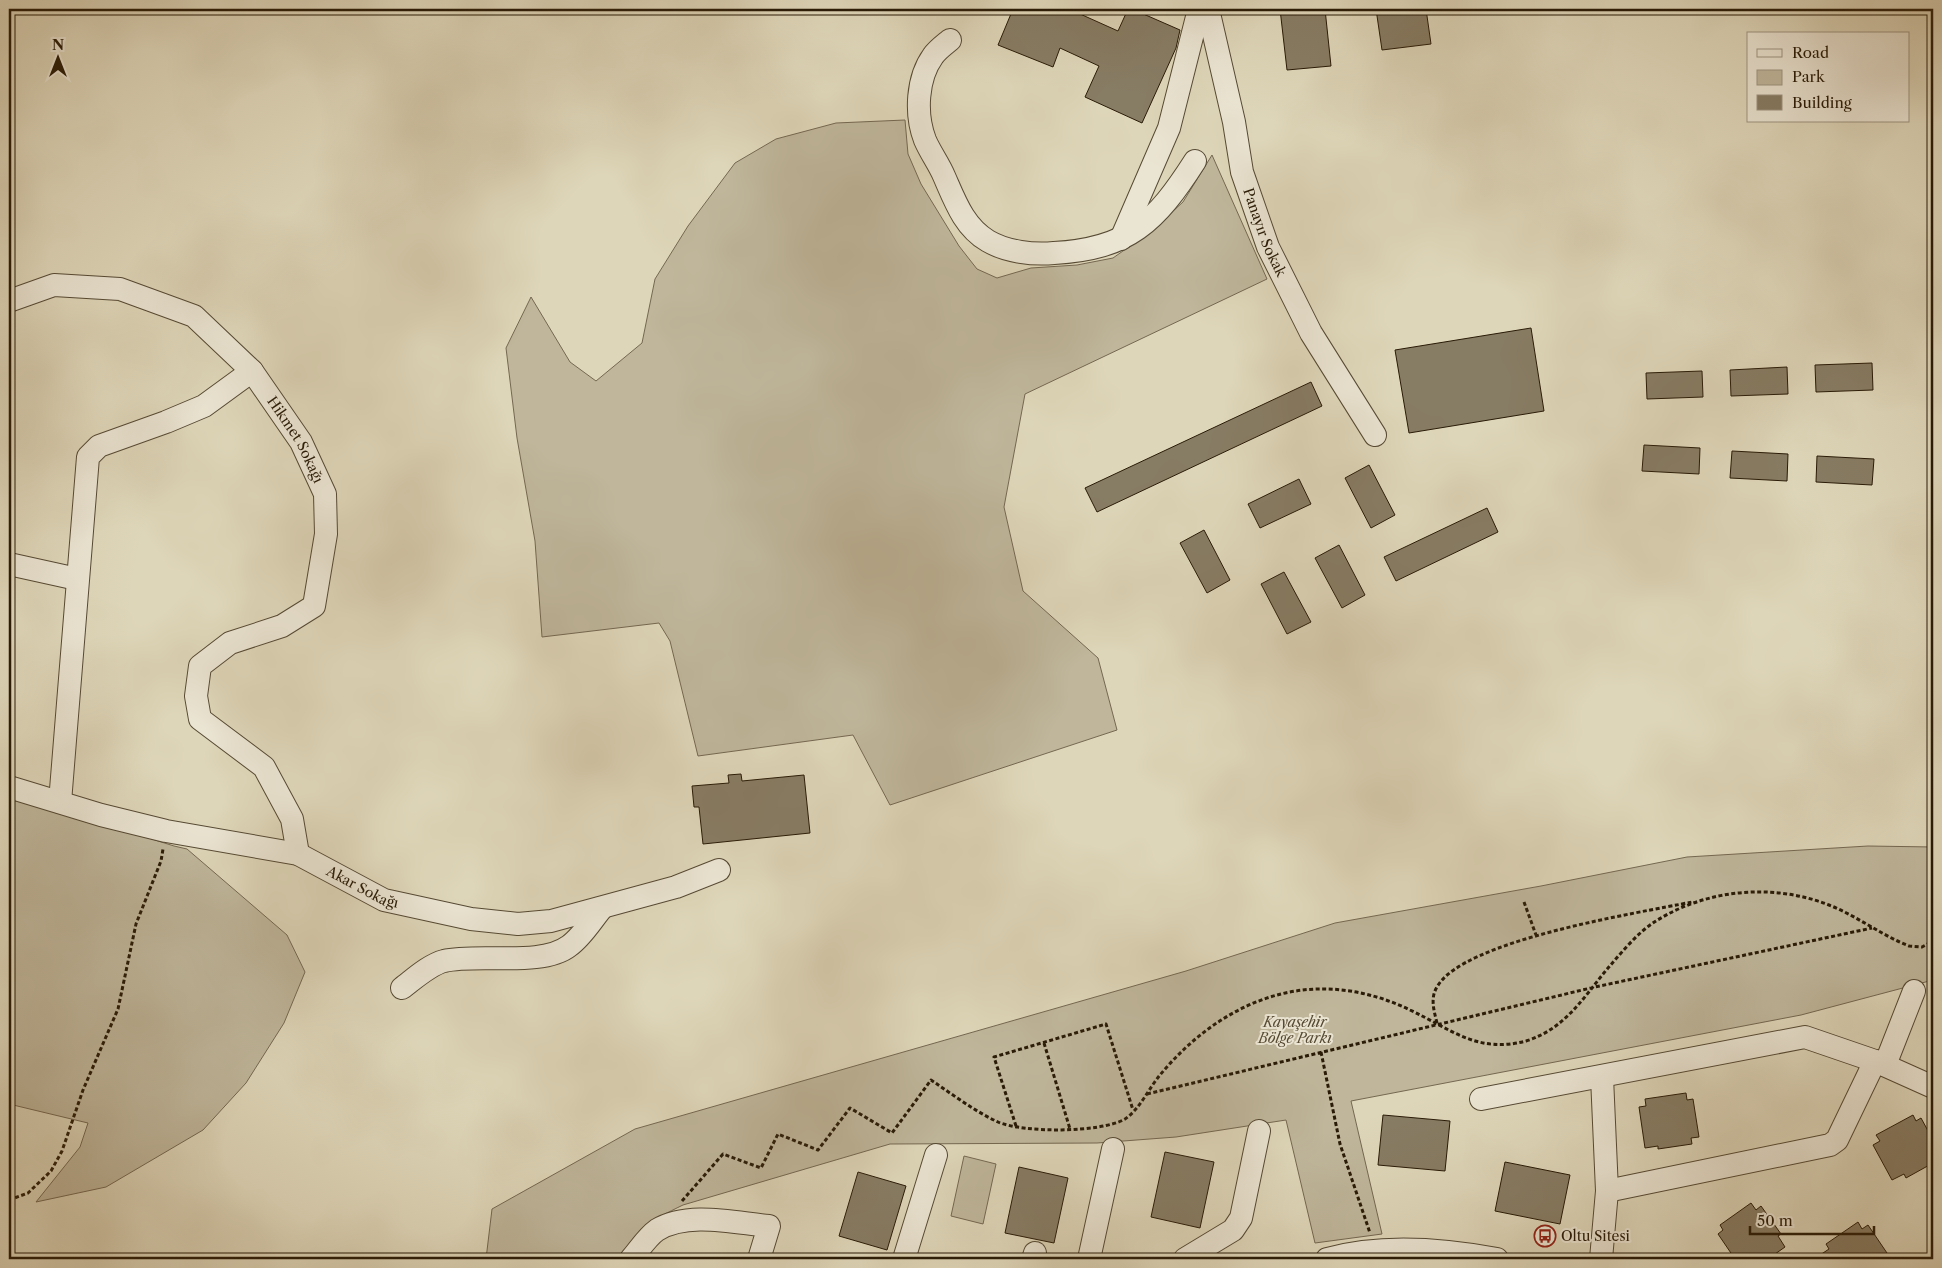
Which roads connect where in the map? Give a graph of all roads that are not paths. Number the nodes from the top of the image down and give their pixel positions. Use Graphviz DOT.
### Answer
graph roads {
  1 [pos="1199,9"];
  2 [pos="1208,9"];
  3 [pos="950,40"];
  4 [pos="1195,161"];
  5 [pos="1121,240"];
  6 [pos="9,301"];
  7 [pos="252,371"];
  8 [pos="1375,435"];
  9 [pos="9,564"];
  10 [pos="77,580"];
  11 [pos="9,788"];
  12 [pos="60,802"];
  13 [pos="298,854"];
  14 [pos="719,870"];
  15 [pos="602,908"];
  16 [pos="402,988"];
  17 [pos="1914,991"];
  18 [pos="1880,1063"];
  19 [pos="1602,1077"];
  20 [pos="1933,1087"];
  21 [pos="1481,1099"];
  22 [pos="1259,1131"];
  23 [pos="1113,1149"];
  24 [pos="936,1155"];
  25 [pos="1607,1191"];
  26 [pos="1472,1257"];
  27 [pos="632,1259"];
  28 [pos="759,1259"];
  29 [pos="904,1259"];
  30 [pos="1088,1259"];
  31 [pos="1185,1259"];
  32 [pos="1327,1259"];
  33 [pos="1497,1259"];
  34 [pos="1601,1259"];
  1 -- 5 [label="street"];
  2 -- 8 [label="street, Panayır Sokak"];
  3 -- 5 [label="street"];
  4 -- 5 [label="street"];
  6 -- 7 [label="street, Hikmet Sokağı"];
  7 -- 10 [label="street"];
  7 -- 13 [label="street, Hikmet Sokağı"];
  9 -- 10 [label="street"];
  10 -- 12 [label="street"];
  11 -- 12 [label="street, Akar Sokağı"];
  12 -- 13 [label="street, Akar Sokağı"];
  13 -- 15 [label="street, Akar Sokağı"];
  14 -- 15 [label="street, Akar Sokağı"];
  15 -- 16 [label="street"];
  17 -- 18 [label="street"];
  18 -- 19 [label="street"];
  18 -- 20 [label="street"];
  18 -- 25 [label="street"];
  19 -- 21 [label="street"];
  19 -- 25 [label="street"];
  22 -- 31 [label="street"];
  23 -- 30 [label="street"];
  24 -- 29 [label="street"];
  25 -- 34 [label="street"];
  26 -- 32 [label="street"];
  26 -- 33 [label="street"];
  27 -- 28 [label="street"];
}
